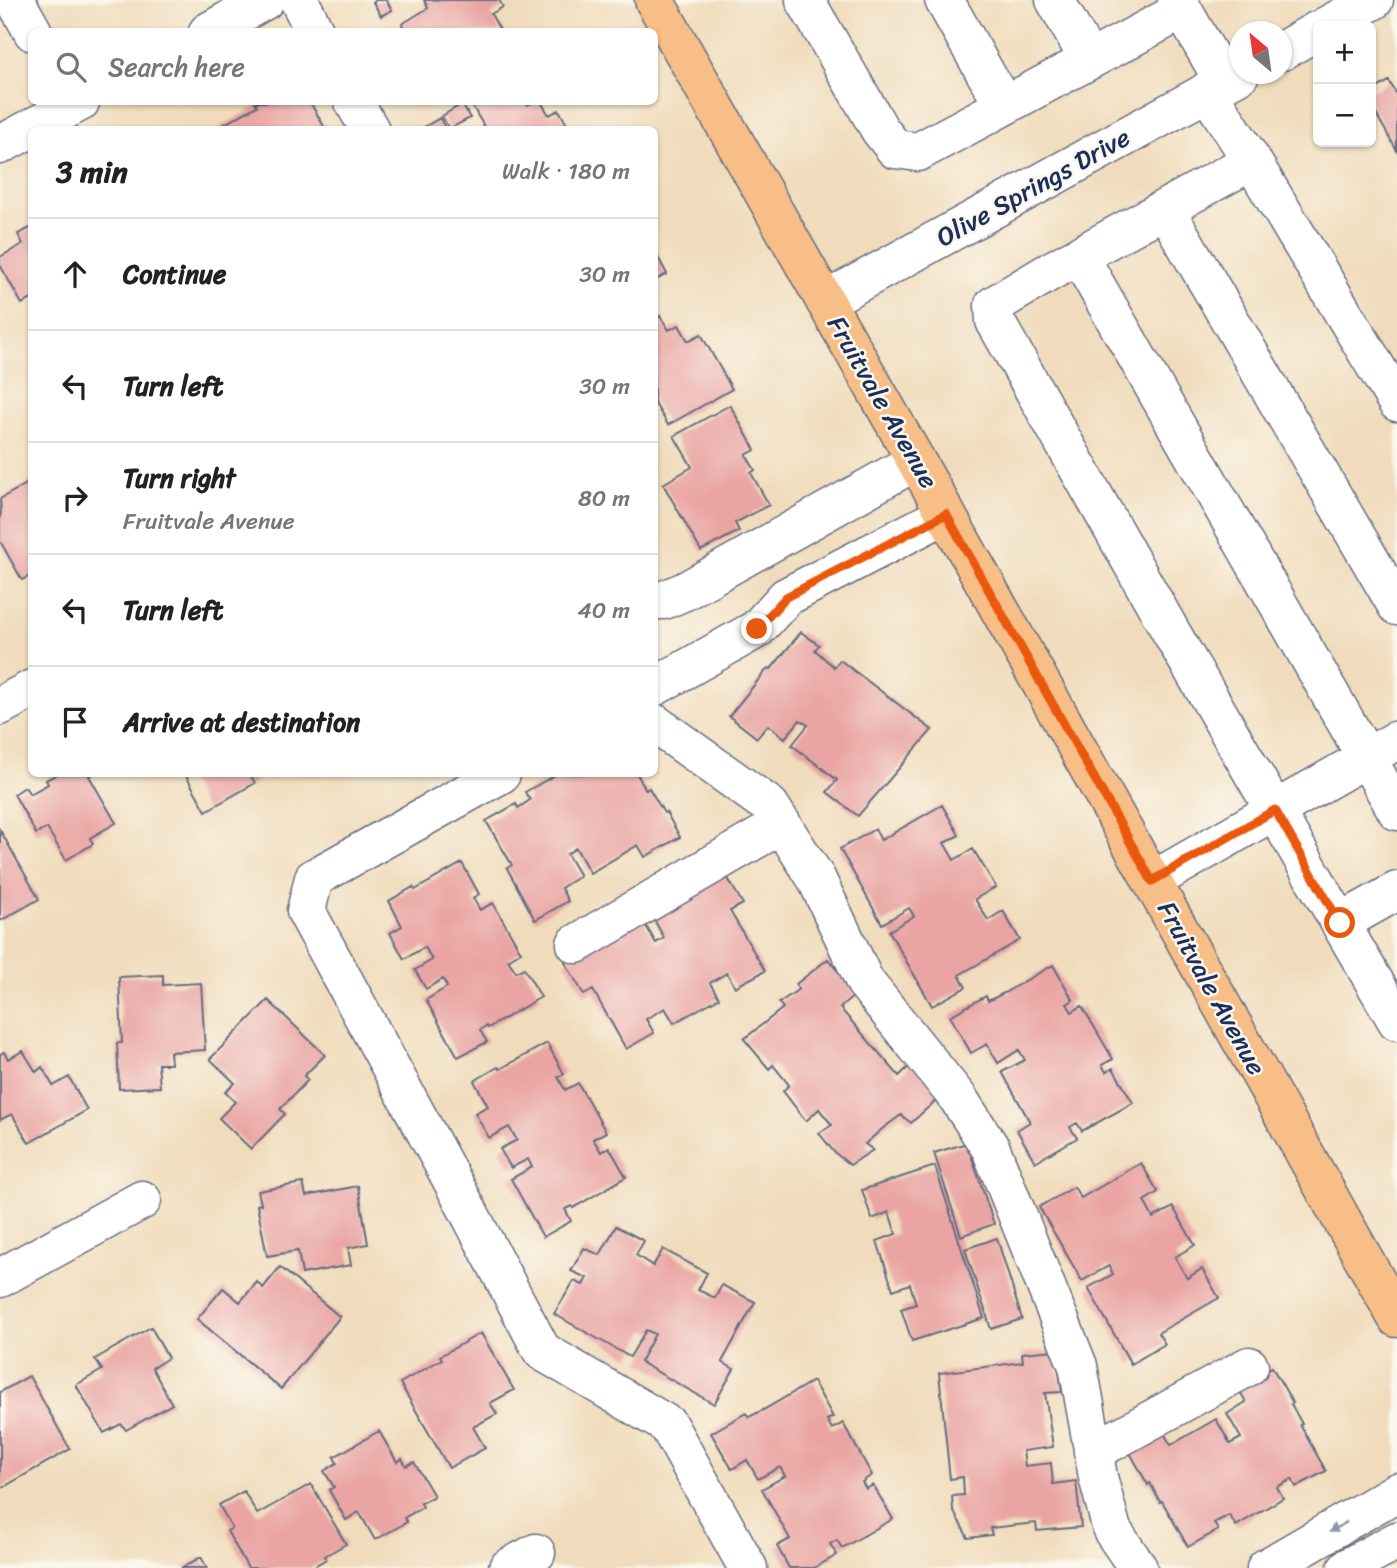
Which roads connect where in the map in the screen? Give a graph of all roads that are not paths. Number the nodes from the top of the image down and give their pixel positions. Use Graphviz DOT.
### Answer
graph roads {
  1 [pos="15,0"];
  2 [pos="265,0"];
  3 [pos="299,0"];
  4 [pos="654,0"];
  5 [pos="805,0"];
  6 [pos="944,0"];
  7 [pos="1055,0"];
  8 [pos="1374,0"];
  9 [pos="1180,5"];
  10 [pos="1335,21"];
  11 [pos="31,28"];
  12 [pos="215,28"];
  13 [pos="313,28"];
  14 [pos="1313,33"];
  15 [pos="1292,45"];
  16 [pos="1089,60"];
  17 [pos="1224,82"];
  18 [pos="71,105"];
  19 [pos="356,105"];
  20 [pos="1004,106"];
  21 [pos="34,126"];
  22 [pos="368,126"];
  23 [pos="28,129"];
  24 [pos="0,145"];
  25 [pos="1252,161"];
  26 [pos="1164,209"];
  27 [pos="1079,256"];
  28 [pos="825,301"];
  29 [pos="1397,402"];
  30 [pos="916,461"];
  31 [pos="946,514"];
  32 [pos="658,600"];
  33 [pos="1397,606"];
  34 [pos="658,685"];
  35 [pos="28,691"];
  36 [pos="0,706"];
  37 [pos="658,726"];
  38 [pos="1382,748"];
  39 [pos="496,777"];
  40 [pos="1275,810"];
  41 [pos="1397,811"];
  42 [pos="782,824"];
  43 [pos="1152,881"];
  44 [pos="1397,891"];
  45 [pos="1340,923"];
  46 [pos="576,944"];
  47 [pos="1397,1021"];
  48 [pos="142,1200"];
  49 [pos="0,1278"];
  50 [pos="1397,1318"];
  51 [pos="1249,1366"];
  52 [pos="1093,1452"];
  53 [pos="1397,1492"];
  54 [pos="1397,1541"];
  55 [pos="748,1568"];
  56 [pos="1138,1568"];
  57 [pos="1266,1568"];
  58 [pos="1347,1568"];
  1 -- 11 [label="street"];
  2 -- 12 [label="street"];
  3 -- 13 [label="street"];
  4 -- 28 [label="main road, Fruitvale Avenue"];
  5 -- 20 [label="street"];
  6 -- 20 [label="street"];
  7 -- 16 [label="street"];
  8 -- 10 [label="street"];
  9 -- 16 [label="street"];
  9 -- 17 [label="street"];
  14 -- 15 [label="street"];
  16 -- 20 [label="street"];
  17 -- 25 [label="street"];
  17 -- 28 [label="street, Olive Springs Drive"];
  18 -- 21 [label="street"];
  19 -- 22 [label="street"];
  23 -- 24 [label="street"];
  25 -- 26 [label="street"];
  25 -- 29 [label="street"];
  26 -- 27 [label="street"];
  26 -- 33 [label="street"];
  27 -- 38 [label="street"];
  27 -- 40 [label="street"];
  28 -- 30 [label="main road, Fruitvale Avenue"];
  30 -- 31 [label="main road, Fruitvale Avenue"];
  30 -- 32 [label="street"];
  31 -- 34 [label="street"];
  31 -- 43 [label="main road, Fruitvale Avenue"];
  35 -- 36 [label="street"];
  37 -- 42 [label="street"];
  38 -- 40 [label="street"];
  38 -- 41 [label="street"];
  39 -- 55 [label="street"];
  40 -- 43 [label="street"];
  40 -- 45 [label="street"];
  42 -- 46 [label="street"];
  42 -- 52 [label="street"];
  43 -- 50 [label="main road, Fruitvale Avenue"];
  44 -- 45 [label="street"];
  45 -- 47 [label="street"];
  48 -- 49 [label="street"];
  51 -- 52 [label="street"];
  52 -- 56 [label="street"];
  53 -- 57 [label="street, one-way"];
  54 -- 58 [label="street"];
}
